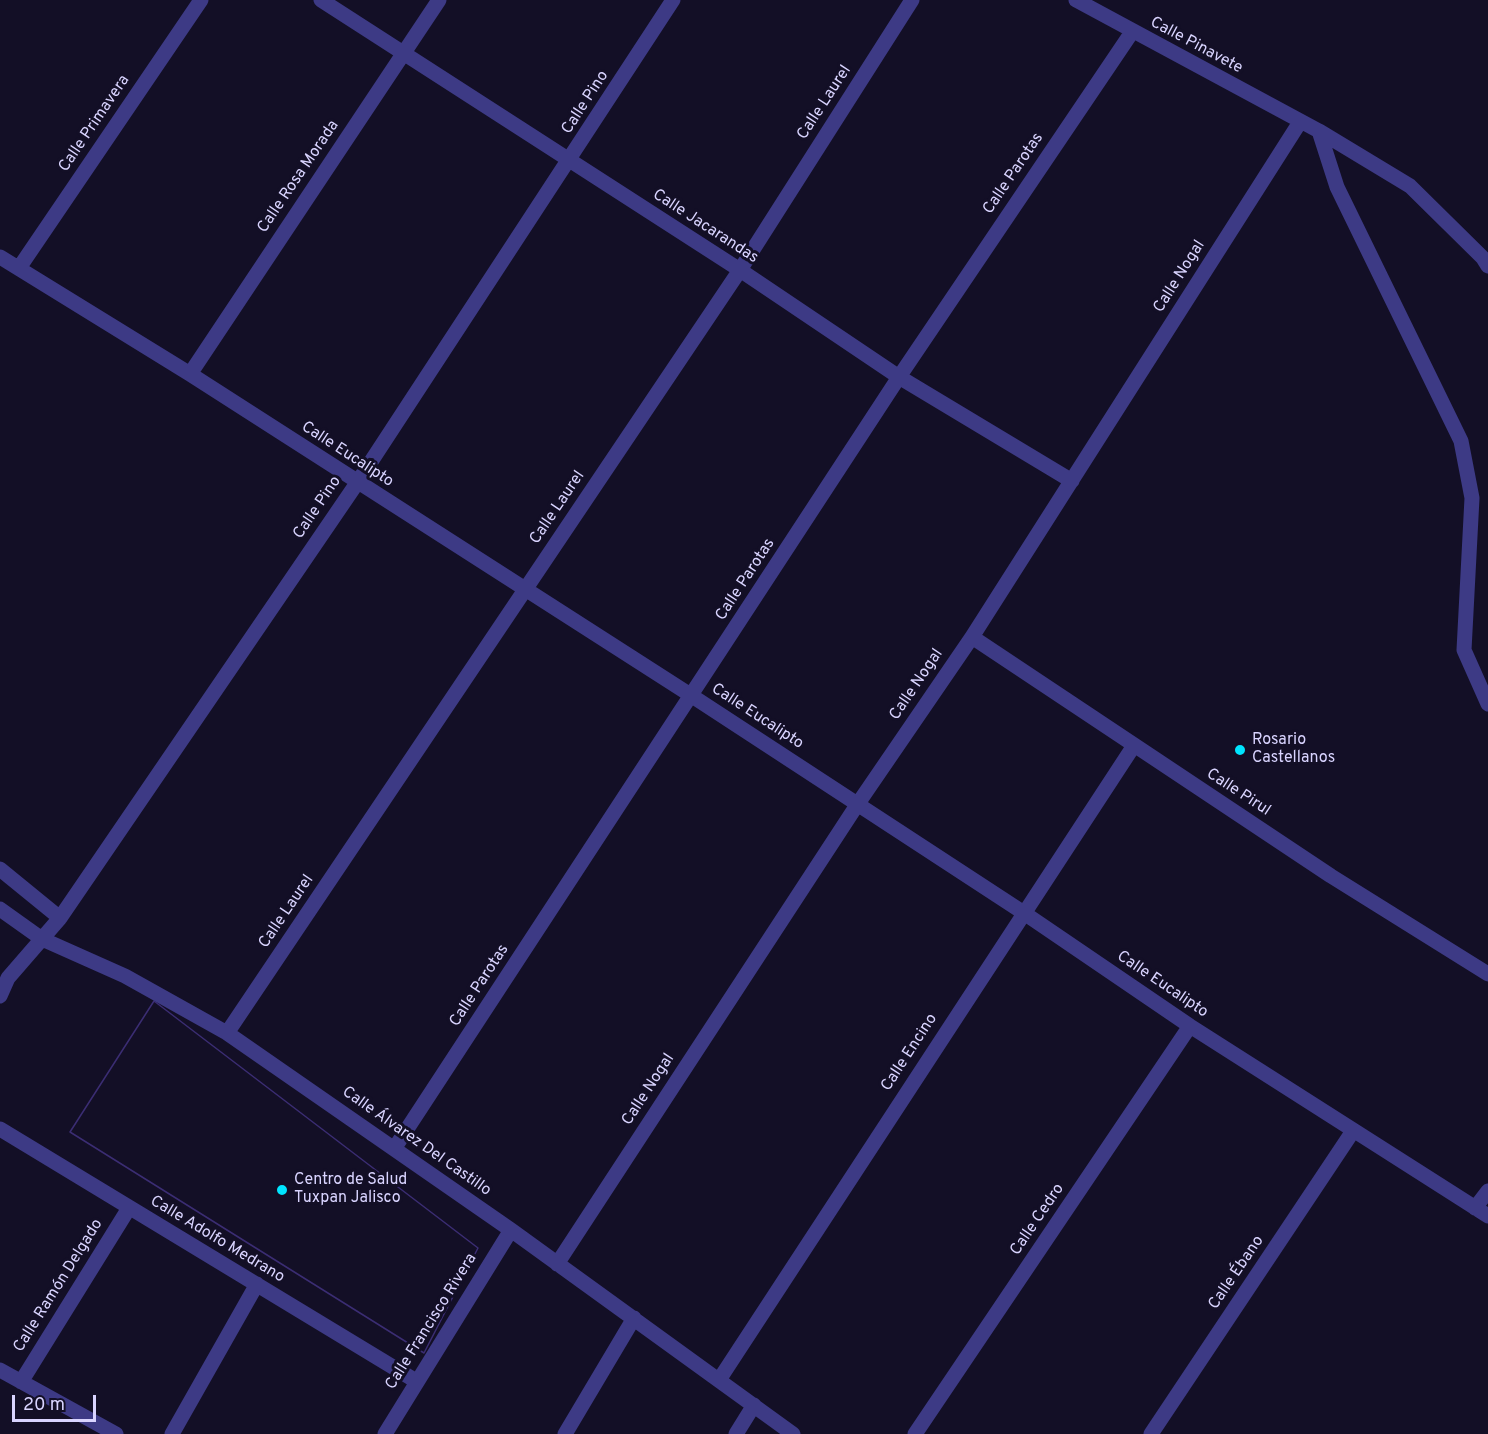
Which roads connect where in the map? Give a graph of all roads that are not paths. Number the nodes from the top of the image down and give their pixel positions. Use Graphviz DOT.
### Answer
graph roads {
  1 [pos="201,0"];
  2 [pos="321,0"];
  3 [pos="439,0"];
  4 [pos="673,0"];
  5 [pos="912,0"];
  6 [pos="1076,0"];
  7 [pos="1132,32"];
  8 [pos="403,52"];
  9 [pos="1300,122"];
  10 [pos="1319,131"];
  11 [pos="570,160"];
  12 [pos="0,257"];
  13 [pos="1488,266"];
  14 [pos="19,268"];
  15 [pos="740,270"];
  16 [pos="190,374"];
  17 [pos="899,377"];
  18 [pos="1072,481"];
  19 [pos="357,483"];
  20 [pos="525,591"];
  21 [pos="972,637"];
  22 [pos="692,696"];
  23 [pos="1488,704"];
  24 [pos="1133,747"];
  25 [pos="857,805"];
  26 [pos="0,869"];
  27 [pos="0,909"];
  28 [pos="1024,913"];
  29 [pos="60,918"];
  30 [pos="42,939"];
  31 [pos="1488,974"];
  32 [pos="0,996"];
  33 [pos="1190,1026"];
  34 [pos="227,1033"];
  35 [pos="0,1129"];
  36 [pos="1353,1131"];
  37 [pos="394,1149"];
  38 [pos="1488,1191"];
  39 [pos="129,1208"];
  40 [pos="1482,1212"];
  41 [pos="511,1230"];
  42 [pos="557,1264"];
  43 [pos="257,1284"];
  44 [pos="634,1318"];
  45 [pos="0,1370"];
  46 [pos="718,1380"];
  47 [pos="416,1381"];
  48 [pos="21,1382"];
  49 [pos="754,1405"];
  50 [pos="116,1434"];
  51 [pos="172,1434"];
  52 [pos="385,1434"];
  53 [pos="565,1434"];
  54 [pos="736,1434"];
  55 [pos="793,1434"];
  56 [pos="915,1434"];
  57 [pos="1151,1434"];
  1 -- 14 [label="street, Calle Primavera"];
  2 -- 8 [label="street, Calle Jacarandas"];
  3 -- 8 [label="street, Calle Rosa Morada"];
  4 -- 11 [label="street, Calle Pino"];
  5 -- 15 [label="street, Calle Laurel"];
  6 -- 7 [label="street, Calle Pinavete"];
  7 -- 9 [label="street, Calle Pinavete"];
  7 -- 17 [label="street, Calle Parotas"];
  8 -- 11 [label="street, Calle Jacarandas"];
  8 -- 16 [label="street, Calle Rosa Morada"];
  9 -- 10 [label="street, Calle Pinavete"];
  9 -- 18 [label="street, Calle Nogal"];
  10 -- 13 [label="street, Calle Pinavete"];
  10 -- 23 [label="street"];
  11 -- 15 [label="street, Calle Jacarandas"];
  11 -- 19 [label="street, Calle Pino"];
  12 -- 14 [label="street, Calle Eucalipto"];
  14 -- 16 [label="street, Calle Eucalipto"];
  15 -- 17 [label="street, Calle Jacarandas"];
  15 -- 20 [label="street, Calle Laurel"];
  16 -- 19 [label="street, Calle Eucalipto"];
  17 -- 18 [label="street, Calle Jacarandas"];
  17 -- 22 [label="street, Calle Parotas"];
  18 -- 21 [label="street, Calle Nogal"];
  19 -- 20 [label="street, Calle Eucalipto"];
  19 -- 29 [label="street, Calle Pino"];
  20 -- 22 [label="street, Calle Eucalipto"];
  20 -- 34 [label="street, Calle Laurel"];
  21 -- 24 [label="street, Calle Pirul"];
  21 -- 25 [label="street, Calle Nogal"];
  22 -- 25 [label="street, Calle Eucalipto"];
  22 -- 37 [label="street, Calle Parotas"];
  24 -- 28 [label="street, Calle Encino"];
  24 -- 31 [label="street, Calle Pirul"];
  25 -- 28 [label="street, Calle Eucalipto"];
  25 -- 42 [label="street, Calle Nogal"];
  26 -- 29 [label="street"];
  27 -- 30 [label="street, Calle Álvarez Del Castillo"];
  28 -- 33 [label="street, Calle Eucalipto"];
  28 -- 46 [label="street, Calle Encino"];
  29 -- 30 [label="street, Calle Pino"];
  30 -- 32 [label="street, Calle Pino"];
  30 -- 34 [label="street, Calle Álvarez Del Castillo"];
  33 -- 36 [label="street, Calle Eucalipto"];
  33 -- 56 [label="street, Calle Cedro"];
  34 -- 37 [label="street, Calle Álvarez Del Castillo"];
  35 -- 39 [label="street, Calle Adolfo Medrano"];
  36 -- 40 [label="street, Calle Eucalipto"];
  36 -- 57 [label="street, Calle Ébano"];
  37 -- 41 [label="street, Calle Álvarez Del Castillo"];
  38 -- 40 [label="street"];
  39 -- 43 [label="street, Calle Adolfo Medrano"];
  39 -- 48 [label="street, Calle Ramón Delgado"];
  41 -- 42 [label="street, Calle Álvarez Del Castillo"];
  41 -- 47 [label="street, Calle Francisco Rivera"];
  42 -- 44 [label="street, Calle Álvarez Del Castillo"];
  43 -- 47 [label="street, Calle Adolfo Medrano"];
  43 -- 51 [label="street"];
  44 -- 46 [label="street, Calle Álvarez Del Castillo"];
  44 -- 53 [label="street"];
  45 -- 48 [label="street"];
  46 -- 49 [label="street, Calle Álvarez Del Castillo"];
  47 -- 52 [label="street, Calle Francisco Rivera"];
  48 -- 50 [label="street"];
  49 -- 54 [label="street"];
  49 -- 55 [label="street, Calle Álvarez Del Castillo"];
}
